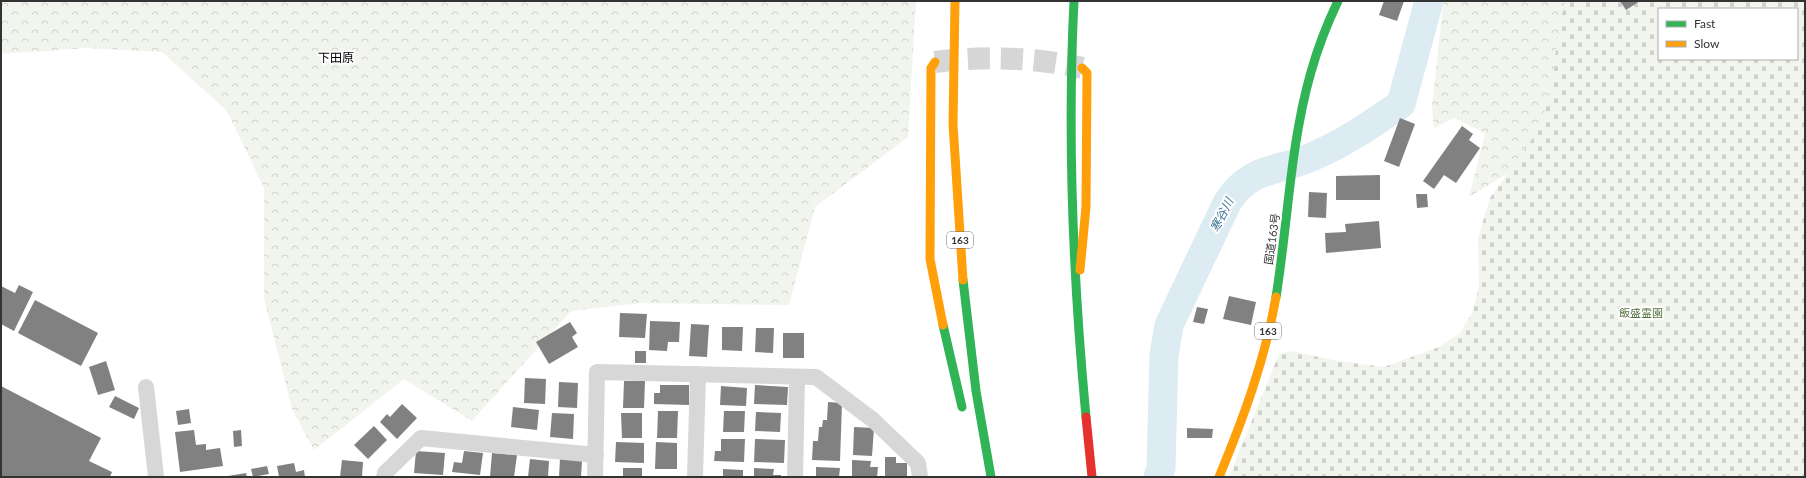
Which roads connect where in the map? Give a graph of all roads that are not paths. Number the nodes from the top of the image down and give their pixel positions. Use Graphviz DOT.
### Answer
graph roads {
  1 [pos="955,1"];
  2 [pos="1074,1"];
  3 [pos="1338,1"];
  4 [pos="935,62"];
  5 [pos="1082,68"];
  6 [pos="965,311"];
  7 [pos="1076,317"];
  8 [pos="941,318"];
  9 [pos="698,374"];
  10 [pos="797,377"];
  11 [pos="146,387"];
  12 [pos="962,407"];
  13 [pos="596,455"];
  14 [pos="156,477"];
  15 [pos="384,477"];
  16 [pos="595,477"];
  17 [pos="695,477"];
  18 [pos="795,477"];
  19 [pos="920,477"];
  20 [pos="991,477"];
  21 [pos="1092,477"];
  22 [pos="1219,477"];
  1 -- 6 [label="main road, 163"];
  2 -- 7 [label="main road"];
  3 -- 22 [label="main road, 国道163号 / 163"];
  4 -- 8 [label="main road"];
  5 -- 7 [label="main road"];
  6 -- 8 [label="street"];
  6 -- 20 [label="main road, 163"];
  7 -- 21 [label="main road"];
  8 -- 12 [label="main road"];
  9 -- 10 [label="street"];
  9 -- 13 [label="street"];
  9 -- 17 [label="street"];
  10 -- 18 [label="street"];
  10 -- 19 [label="street"];
  11 -- 14 [label="street"];
  13 -- 15 [label="street"];
  13 -- 16 [label="street"];
}
